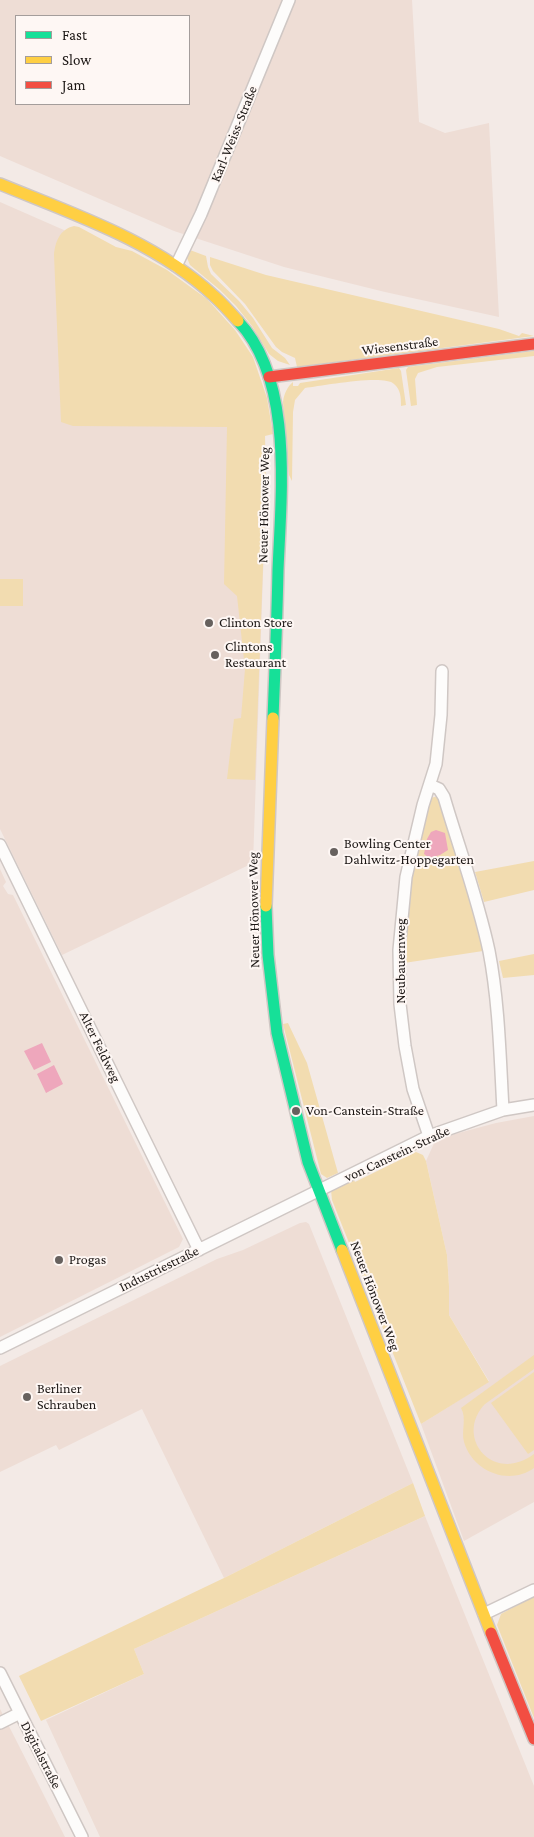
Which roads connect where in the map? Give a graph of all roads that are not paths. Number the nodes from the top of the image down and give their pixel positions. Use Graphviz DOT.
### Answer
graph roads {
  1 [pos="289,0"];
  2 [pos="0,184"];
  3 [pos="176,266"];
  4 [pos="534,344"];
  5 [pos="270,377"];
  6 [pos="442,671"];
  7 [pos="430,785"];
  8 [pos="0,845"];
  9 [pos="534,1105"];
  10 [pos="504,1110"];
  11 [pos="429,1136"];
  12 [pos="319,1192"];
  13 [pos="200,1250"];
  14 [pos="0,1348"];
  15 [pos="534,1590"];
  16 [pos="484,1614"];
  17 [pos="0,1675"];
  18 [pos="20,1713"];
  19 [pos="0,1723"];
  20 [pos="534,1739"];
  21 [pos="82,1837"];
  1 -- 3 [label="street, Karl-Weiss-Straße"];
  2 -- 3 [label="main road, Neuer Hönower Weg"];
  3 -- 5 [label="main road, Neuer Hönower Weg"];
  4 -- 5 [label="main road, Wiesenstraße"];
  5 -- 12 [label="main road, Neuer Hönower Weg"];
  6 -- 7 [label="street, Neubauernweg"];
  7 -- 10 [label="street"];
  7 -- 11 [label="street, Neubauernweg"];
  8 -- 13 [label="street, Alter Feldweg"];
  9 -- 10 [label="street, von Canstein-Straße"];
  10 -- 11 [label="street, von Canstein-Straße"];
  11 -- 12 [label="street, von Canstein-Straße"];
  12 -- 13 [label="street, Industriestraße"];
  12 -- 16 [label="main road, Neuer Hönower Weg"];
  13 -- 14 [label="street, Industriestraße"];
  15 -- 16 [label="street"];
  16 -- 20 [label="main road, Neuer Hönower Weg"];
  17 -- 18 [label="street, Digitalstraße"];
  18 -- 19 [label="street"];
  18 -- 21 [label="street, Digitalstraße"];
}
